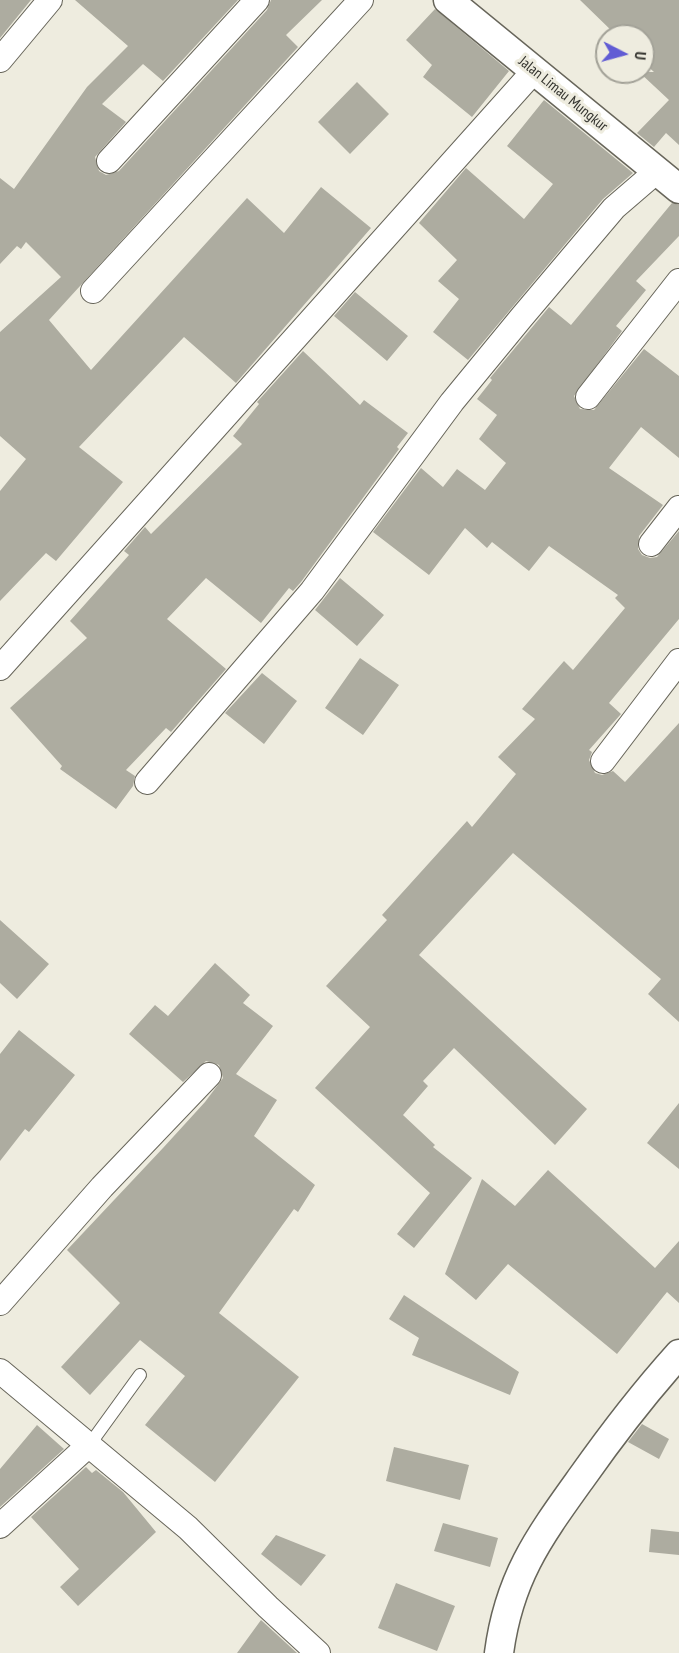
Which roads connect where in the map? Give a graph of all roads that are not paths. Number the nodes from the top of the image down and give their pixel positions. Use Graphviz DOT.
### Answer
graph roads {
  1 [pos="50,0"];
  2 [pos="256,0"];
  3 [pos="361,0"];
  4 [pos="448,0"];
  5 [pos="0,60"];
  6 [pos="534,71"];
  7 [pos="109,162"];
  8 [pos="657,171"];
  9 [pos="679,189"];
  10 [pos="679,281"];
  11 [pos="93,291"];
  12 [pos="588,397"];
  13 [pos="679,508"];
  14 [pos="651,544"];
  15 [pos="679,661"];
  16 [pos="0,668"];
  17 [pos="603,761"];
  18 [pos="147,782"];
  19 [pos="209,1075"];
  20 [pos="0,1303"];
  21 [pos="679,1354"];
  22 [pos="0,1371"];
  23 [pos="140,1375"];
  24 [pos="90,1444"];
  25 [pos="0,1526"];
  26 [pos="318,1653"];
  27 [pos="500,1653"];
  1 -- 5 [label="street"];
  2 -- 7 [label="street"];
  3 -- 11 [label="street"];
  4 -- 6 [label="street, Jalan Limau Mungkur"];
  6 -- 8 [label="street, Jalan Limau Mungkur"];
  6 -- 16 [label="street"];
  8 -- 9 [label="street, Jalan Limau Mungkur"];
  8 -- 18 [label="street"];
  10 -- 12 [label="street"];
  13 -- 14 [label="street"];
  15 -- 17 [label="street"];
  19 -- 20 [label="street"];
  21 -- 27 [label="street"];
  22 -- 24 [label="street"];
  23 -- 24 [label="lane"];
  24 -- 25 [label="street"];
  24 -- 26 [label="street"];
}
